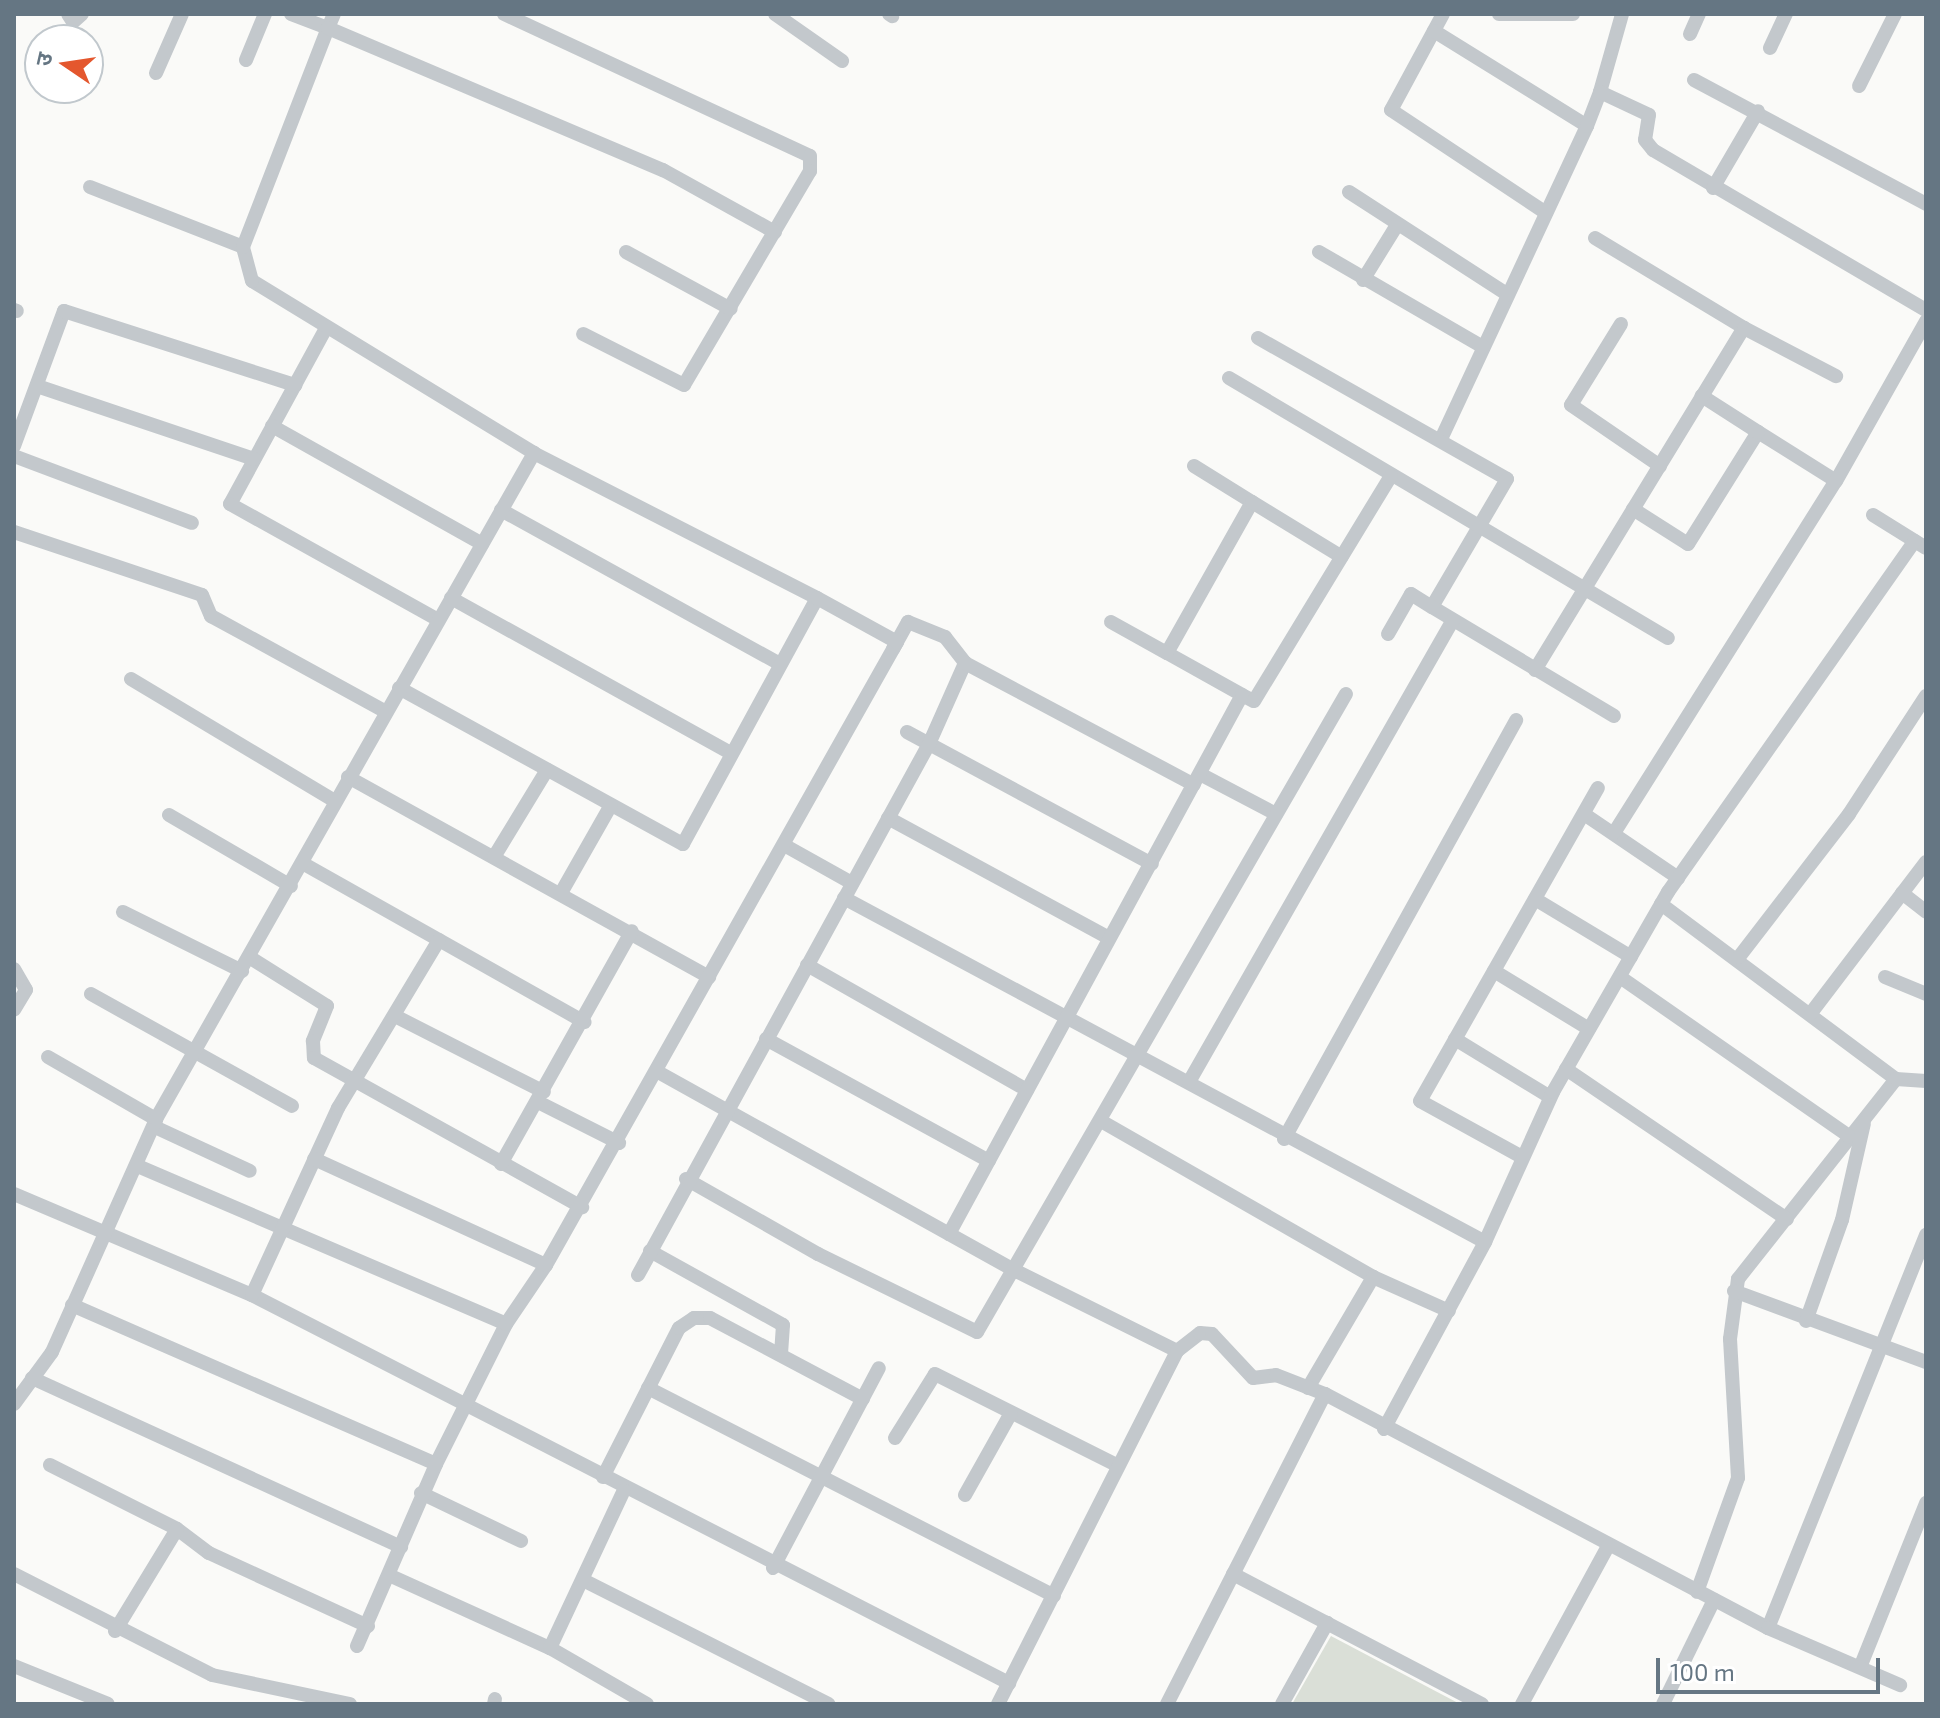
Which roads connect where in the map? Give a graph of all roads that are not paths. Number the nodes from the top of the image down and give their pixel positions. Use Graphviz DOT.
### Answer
graph roads {
  1 [pos="68,14"];
  2 [pos="82,14"];
  3 [pos="182,14"];
  4 [pos="265,14"];
  5 [pos="291,14"];
  6 [pos="504,14"];
  7 [pos="775,14"];
  8 [pos="1443,14"];
  9 [pos="1499,14"];
  10 [pos="1573,14"];
  11 [pos="1622,14"];
  12 [pos="1699,14"];
  13 [pos="1786,14"];
  14 [pos="1895,14"];
  15 [pos="331,21"];
  16 [pos="1434,31"];
  17 [pos="1690,34"];
  18 [pos="1770,48"];
  19 [pos="246,60"];
  20 [pos="842,61"];
  21 [pos="156,73"];
  22 [pos="1694,80"];
  23 [pos="1859,86"];
  24 [pos="1600,92"];
  25 [pos="1758,111"];
  26 [pos="1587,126"];
  27 [pos="90,187"];
  28 [pos="1713,188"];
  29 [pos="1349,192"];
  30 [pos="1926,204"];
  31 [pos="1546,213"];
  32 [pos="1397,225"];
  33 [pos="775,232"];
  34 [pos="1595,238"];
  35 [pos="243,247"];
  36 [pos="626,252"];
  37 [pos="1319,252"];
  38 [pos="1363,280"];
  39 [pos="1508,295"];
  40 [pos="731,309"];
  41 [pos="1926,310"];
  42 [pos="1926,321"];
  43 [pos="1621,324"];
  44 [pos="1744,328"];
  45 [pos="325,330"];
  46 [pos="583,334"];
  47 [pos="1258,338"];
  48 [pos="1483,347"];
  49 [pos="1836,376"];
  50 [pos="1229,378"];
  51 [pos="295,385"];
  52 [pos="40,387"];
  53 [pos="1702,396"];
  54 [pos="20,418"];
  55 [pos="272,426"];
  56 [pos="1758,432"];
  57 [pos="1442,437"];
  58 [pos="14,446"];
  59 [pos="534,453"];
  60 [pos="14,456"];
  61 [pos="254,459"];
  62 [pos="1194,466"];
  63 [pos="1660,466"];
  64 [pos="1391,476"];
  65 [pos="1836,481"];
  66 [pos="1252,502"];
  67 [pos="1633,509"];
  68 [pos="501,510"];
  69 [pos="1873,515"];
  70 [pos="192,523"];
  71 [pos="1480,527"];
  72 [pos="14,532"];
  73 [pos="482,544"];
  74 [pos="1920,544"];
  75 [pos="1342,557"];
  76 [pos="1585,588"];
  77 [pos="451,598"];
  78 [pos="817,598"];
  79 [pos="1432,607"];
  80 [pos="438,620"];
  81 [pos="1453,620"];
  82 [pos="1111,622"];
  83 [pos="1388,634"];
  84 [pos="1668,638"];
  85 [pos="891,652"];
  86 [pos="1167,653"];
  87 [pos="965,663"];
  88 [pos="780,664"];
  89 [pos="1535,670"];
  90 [pos="131,679"];
  91 [pos="399,688"];
  92 [pos="1346,694"];
  93 [pos="1242,695"];
  94 [pos="1926,696"];
  95 [pos="386,712"];
  96 [pos="1614,716"];
  97 [pos="1516,720"];
  98 [pos="907,732"];
  99 [pos="929,744"];
  100 [pos="731,753"];
  101 [pos="547,770"];
  102 [pos="348,777"];
  103 [pos="1197,780"];
  104 [pos="1598,788"];
  105 [pos="335,801"];
  106 [pos="611,805"];
  107 [pos="1276,814"];
  108 [pos="1584,814"];
  109 [pos="169,815"];
  110 [pos="888,818"];
  111 [pos="1614,833"];
  112 [pos="784,845"];
  113 [pos="494,857"];
  114 [pos="1926,862"];
  115 [pos="304,864"];
  116 [pos="1152,864"];
  117 [pos="1678,878"];
  118 [pos="852,883"];
  119 [pos="291,886"];
  120 [pos="561,893"];
  121 [pos="1902,893"];
  122 [pos="844,898"];
  123 [pos="1535,899"];
  124 [pos="1661,904"];
  125 [pos="123,912"];
  126 [pos="1926,912"];
  127 [pos="632,931"];
  128 [pos="1109,938"];
  129 [pos="439,940"];
  130 [pos="249,957"];
  131 [pos="1631,957"];
  132 [pos="1739,957"];
  133 [pos="807,965"];
  134 [pos="14,969"];
  135 [pos="242,971"];
  136 [pos="1494,971"];
  137 [pos="709,977"];
  138 [pos="1620,977"];
  139 [pos="1885,977"];
  140 [pos="91,994"];
  141 [pos="1926,994"];
  142 [pos="14,1010"];
  143 [pos="1811,1013"];
  144 [pos="395,1016"];
  145 [pos="1066,1018"];
  146 [pos="584,1022"];
  147 [pos="1589,1029"];
  148 [pos="766,1039"];
  149 [pos="1455,1039"];
  150 [pos="194,1053"];
  151 [pos="1137,1056"];
  152 [pos="48,1057"];
  153 [pos="1566,1069"];
  154 [pos="658,1072"];
  155 [pos="1896,1079"];
  156 [pos="1926,1081"];
  157 [pos="1189,1082"];
  158 [pos="356,1085"];
  159 [pos="1027,1090"];
  160 [pos="541,1097"];
  161 [pos="1550,1097"];
  162 [pos="292,1106"];
  163 [pos="727,1106"];
  164 [pos="1864,1119"];
  165 [pos="1101,1121"];
  166 [pos="156,1123"];
  167 [pos="1850,1137"];
  168 [pos="1284,1139"];
  169 [pos="619,1143"];
  170 [pos="1522,1157"];
  171 [pos="314,1159"];
  172 [pos="989,1161"];
  173 [pos="501,1164"];
  174 [pos="140,1167"];
  175 [pos="250,1171"];
  176 [pos="686,1179"];
  177 [pos="14,1194"];
  178 [pos="582,1207"];
  179 [pos="1787,1219"];
  180 [pos="281,1226"];
  181 [pos="949,1234"];
  182 [pos="1926,1234"];
  183 [pos="101,1236"];
  184 [pos="1485,1242"];
  185 [pos="650,1251"];
  186 [pos="546,1265"];
  187 [pos="1016,1271"];
  188 [pos="638,1275"];
  189 [pos="1373,1277"];
  190 [pos="1734,1291"];
  191 [pos="252,1295"];
  192 [pos="72,1305"];
  193 [pos="1449,1311"];
  194 [pos="1806,1321"];
  195 [pos="506,1324"];
  196 [pos="1880,1349"];
  197 [pos="1177,1351"];
  198 [pos="781,1353"];
  199 [pos="1926,1362"];
  200 [pos="879,1368"];
  201 [pos="32,1378"];
  202 [pos="648,1388"];
  203 [pos="1308,1388"];
  204 [pos="1325,1394"];
  205 [pos="863,1399"];
  206 [pos="467,1402"];
  207 [pos="14,1404"];
  208 [pos="1011,1413"];
  209 [pos="1384,1429"];
  210 [pos="895,1438"];
  211 [pos="436,1464"];
  212 [pos="50,1465"];
  213 [pos="1117,1465"];
  214 [pos="822,1475"];
  215 [pos="603,1477"];
  216 [pos="624,1490"];
  217 [pos="421,1493"];
  218 [pos="965,1495"];
  219 [pos="1926,1503"];
  220 [pos="177,1529"];
  221 [pos="521,1541"];
  222 [pos="1608,1546"];
  223 [pos="401,1547"];
  224 [pos="773,1568"];
  225 [pos="14,1574"];
  226 [pos="1233,1574"];
  227 [pos="391,1576"];
  228 [pos="583,1580"];
  229 [pos="1697,1592"];
  230 [pos="1054,1596"];
  231 [pos="1714,1600"];
  232 [pos="1327,1623"];
  233 [pos="368,1626"];
  234 [pos="1768,1628"];
  235 [pos="115,1631"];
  236 [pos="357,1646"];
  237 [pos="550,1648"];
  238 [pos="1861,1665"];
  239 [pos="14,1666"];
  240 [pos="1009,1683"];
  241 [pos="1900,1685"];
  242 [pos="108,1704"];
  243 [pos="350,1704"];
  244 [pos="647,1704"];
  245 [pos="829,1704"];
  246 [pos="998,1704"];
  247 [pos="1167,1704"];
  248 [pos="1282,1704"];
  249 [pos="1482,1704"];
  250 [pos="1522,1704"];
  251 [pos="1663,1704"];
  1 -- 2 [label="street"];
  3 -- 21 [label="street"];
  4 -- 19 [label="street"];
  5 -- 15 [label="street"];
  6 -- 33 [label="street"];
  7 -- 20 [label="street"];
  8 -- 16 [label="street"];
  9 -- 10 [label="street"];
  11 -- 24 [label="street"];
  12 -- 17 [label="street"];
  13 -- 18 [label="street"];
  14 -- 23 [label="street"];
  15 -- 33 [label="street"];
  15 -- 35 [label="street"];
  16 -- 26 [label="street"];
  16 -- 31 [label="street"];
  22 -- 25 [label="street"];
  24 -- 26 [label="street"];
  24 -- 28 [label="street"];
  25 -- 28 [label="street"];
  25 -- 30 [label="street"];
  26 -- 31 [label="street"];
  27 -- 35 [label="street"];
  28 -- 41 [label="street"];
  29 -- 32 [label="street"];
  31 -- 39 [label="street"];
  32 -- 38 [label="street"];
  32 -- 39 [label="street"];
  33 -- 40 [label="street"];
  34 -- 44 [label="street"];
  35 -- 45 [label="street"];
  36 -- 40 [label="street"];
  37 -- 38 [label="street"];
  38 -- 48 [label="street"];
  39 -- 48 [label="street"];
  40 -- 46 [label="street"];
  42 -- 65 [label="street"];
  43 -- 63 [label="street"];
  44 -- 49 [label="street"];
  44 -- 53 [label="street"];
  45 -- 51 [label="street"];
  45 -- 59 [label="street"];
  47 -- 57 [label="street"];
  48 -- 57 [label="street"];
  50 -- 64 [label="street"];
  51 -- 52 [label="street"];
  51 -- 55 [label="street"];
  52 -- 54 [label="street"];
  52 -- 61 [label="street"];
  53 -- 56 [label="street"];
  53 -- 63 [label="street"];
  54 -- 58 [label="street"];
  55 -- 61 [label="street"];
  55 -- 73 [label="street"];
  56 -- 65 [label="street"];
  56 -- 67 [label="street"];
  57 -- 71 [label="street"];
  59 -- 68 [label="street"];
  59 -- 78 [label="street"];
  60 -- 70 [label="street"];
  61 -- 80 [label="street"];
  62 -- 66 [label="street"];
  63 -- 67 [label="street"];
  64 -- 71 [label="street"];
  64 -- 75 [label="street"];
  65 -- 111 [label="street"];
  66 -- 75 [label="street"];
  66 -- 86 [label="street"];
  67 -- 76 [label="street"];
  68 -- 73 [label="street"];
  68 -- 88 [label="street"];
  69 -- 74 [label="street"];
  71 -- 76 [label="street"];
  71 -- 79 [label="street"];
  72 -- 95 [label="street"];
  73 -- 77 [label="street"];
  74 -- 117 [label="street"];
  75 -- 93 [label="street"];
  76 -- 84 [label="street"];
  76 -- 89 [label="street"];
  77 -- 80 [label="street"];
  77 -- 100 [label="street"];
  78 -- 85 [label="street"];
  78 -- 88 [label="street"];
  79 -- 81 [label="street"];
  79 -- 83 [label="street"];
  80 -- 91 [label="street"];
  81 -- 89 [label="street"];
  81 -- 157 [label="street"];
  82 -- 86 [label="street"];
  85 -- 87 [label="street"];
  85 -- 112 [label="street"];
  86 -- 93 [label="street"];
  87 -- 99 [label="street"];
  87 -- 103 [label="street"];
  88 -- 100 [label="street"];
  89 -- 96 [label="street"];
  90 -- 105 [label="street"];
  91 -- 95 [label="street"];
  91 -- 101 [label="street"];
  92 -- 107 [label="street"];
  93 -- 103 [label="street"];
  94 -- 132 [label="street"];
  95 -- 102 [label="street"];
  97 -- 168 [label="street"];
  98 -- 99 [label="street"];
  99 -- 110 [label="street"];
  99 -- 116 [label="street"];
  100 -- 106 [label="street"];
  101 -- 106 [label="street"];
  101 -- 113 [label="street"];
  102 -- 105 [label="street"];
  102 -- 113 [label="street"];
  103 -- 107 [label="street"];
  103 -- 116 [label="street"];
  104 -- 108 [label="street"];
  105 -- 115 [label="street"];
  106 -- 120 [label="street"];
  107 -- 151 [label="street"];
  108 -- 111 [label="street"];
  108 -- 123 [label="street"];
  109 -- 119 [label="street"];
  110 -- 118 [label="street"];
  110 -- 128 [label="street"];
  111 -- 117 [label="street"];
  112 -- 118 [label="street"];
  112 -- 137 [label="street"];
  113 -- 120 [label="street"];
  114 -- 121 [label="street"];
  115 -- 119 [label="street"];
  115 -- 129 [label="street"];
  116 -- 128 [label="street"];
  117 -- 124 [label="street"];
  118 -- 122 [label="street"];
  119 -- 130 [label="street"];
  120 -- 127 [label="street"];
  121 -- 126 [label="street"];
  121 -- 143 [label="street"];
  122 -- 133 [label="street"];
  122 -- 145 [label="street"];
  123 -- 131 [label="street"];
  123 -- 136 [label="street"];
  124 -- 131 [label="street"];
  124 -- 132 [label="street"];
  125 -- 135 [label="street"];
  127 -- 137 [label="street"];
  127 -- 146 [label="street"];
  128 -- 145 [label="street"];
  129 -- 144 [label="street"];
  129 -- 146 [label="street"];
  130 -- 135 [label="street"];
  130 -- 158 [label="street"];
  131 -- 138 [label="street"];
  132 -- 143 [label="street"];
  133 -- 148 [label="street"];
  133 -- 159 [label="street"];
  134 -- 142 [label="street"];
  135 -- 150 [label="street"];
  136 -- 147 [label="street"];
  136 -- 149 [label="street"];
  137 -- 154 [label="street"];
  138 -- 147 [label="street"];
  138 -- 167 [label="street"];
  139 -- 141 [label="street"];
  140 -- 150 [label="street"];
  143 -- 155 [label="street"];
  144 -- 158 [label="street"];
  144 -- 160 [label="street"];
  145 -- 151 [label="street"];
  145 -- 159 [label="street"];
  146 -- 160 [label="street"];
  147 -- 153 [label="street"];
  148 -- 163 [label="street"];
  148 -- 172 [label="street"];
  149 -- 161 [label="street"];
  149 -- 170 [label="street"];
  150 -- 162 [label="street"];
  150 -- 166 [label="street"];
  151 -- 157 [label="street"];
  151 -- 165 [label="street"];
  152 -- 166 [label="street"];
  153 -- 161 [label="street"];
  153 -- 179 [label="street"];
  154 -- 163 [label="street"];
  154 -- 169 [label="street"];
  155 -- 156 [label="street"];
  155 -- 164 [label="street"];
  157 -- 168 [label="street"];
  158 -- 171 [label="street"];
  158 -- 173 [label="street"];
  159 -- 172 [label="street"];
  160 -- 169 [label="street"];
  160 -- 173 [label="street"];
  161 -- 170 [label="street"];
  163 -- 176 [label="street"];
  163 -- 181 [label="street"];
  164 -- 167 [label="street"];
  164 -- 194 [label="street"];
  165 -- 187 [label="street"];
  165 -- 189 [label="street"];
  166 -- 174 [label="street"];
  166 -- 175 [label="street"];
  167 -- 179 [label="street"];
  168 -- 184 [label="street"];
  169 -- 178 [label="street"];
  170 -- 184 [label="street"];
  171 -- 180 [label="street"];
  171 -- 186 [label="street"];
  172 -- 181 [label="street"];
  173 -- 178 [label="street"];
  174 -- 180 [label="street"];
  174 -- 183 [label="street"];
  176 -- 185 [label="street"];
  176 -- 187 [label="street"];
  177 -- 183 [label="street"];
  178 -- 186 [label="street"];
  179 -- 190 [label="street"];
  180 -- 191 [label="street"];
  180 -- 195 [label="street"];
  181 -- 187 [label="street"];
  182 -- 196 [label="street"];
  183 -- 191 [label="street"];
  183 -- 192 [label="street"];
  184 -- 193 [label="street"];
  185 -- 188 [label="street"];
  185 -- 198 [label="street"];
  186 -- 195 [label="street"];
  187 -- 197 [label="street"];
  189 -- 193 [label="street"];
  189 -- 203 [label="street"];
  190 -- 194 [label="street"];
  190 -- 229 [label="street"];
  191 -- 206 [label="street"];
  192 -- 201 [label="street"];
  192 -- 211 [label="street"];
  193 -- 209 [label="street"];
  194 -- 196 [label="street"];
  195 -- 206 [label="street"];
  196 -- 199 [label="street"];
  196 -- 234 [label="street"];
  197 -- 203 [label="street"];
  197 -- 213 [label="street"];
  198 -- 202 [label="street"];
  198 -- 205 [label="street"];
  200 -- 205 [label="street"];
  201 -- 207 [label="street"];
  201 -- 223 [label="street"];
  202 -- 214 [label="street"];
  202 -- 215 [label="street"];
  203 -- 204 [label="street"];
  204 -- 209 [label="street"];
  204 -- 226 [label="street"];
  205 -- 214 [label="street"];
  206 -- 211 [label="street"];
  206 -- 215 [label="street"];
  208 -- 210 [label="street"];
  208 -- 213 [label="street"];
  208 -- 218 [label="street"];
  209 -- 222 [label="street"];
  211 -- 217 [label="street"];
  212 -- 220 [label="street"];
  213 -- 230 [label="street"];
  214 -- 224 [label="street"];
  214 -- 230 [label="street"];
  215 -- 216 [label="street"];
  216 -- 224 [label="street"];
  216 -- 228 [label="street"];
  217 -- 221 [label="street"];
  217 -- 223 [label="street"];
  219 -- 238 [label="street"];
  220 -- 233 [label="street"];
  220 -- 235 [label="street"];
  222 -- 229 [label="street"];
  222 -- 250 [label="street"];
  223 -- 227 [label="street"];
  224 -- 240 [label="street"];
  225 -- 235 [label="street"];
  226 -- 232 [label="street"];
  226 -- 247 [label="street"];
  227 -- 233 [label="street"];
  227 -- 237 [label="street"];
  228 -- 237 [label="street"];
  228 -- 245 [label="street"];
  229 -- 231 [label="street"];
  230 -- 240 [label="street"];
  231 -- 234 [label="street"];
  231 -- 251 [label="street"];
  232 -- 248 [label="street"];
  232 -- 249 [label="street"];
  233 -- 236 [label="street"];
  234 -- 238 [label="street"];
  235 -- 243 [label="street"];
  237 -- 244 [label="street"];
  238 -- 241 [label="street"];
  239 -- 242 [label="street"];
  240 -- 246 [label="street"];
}
